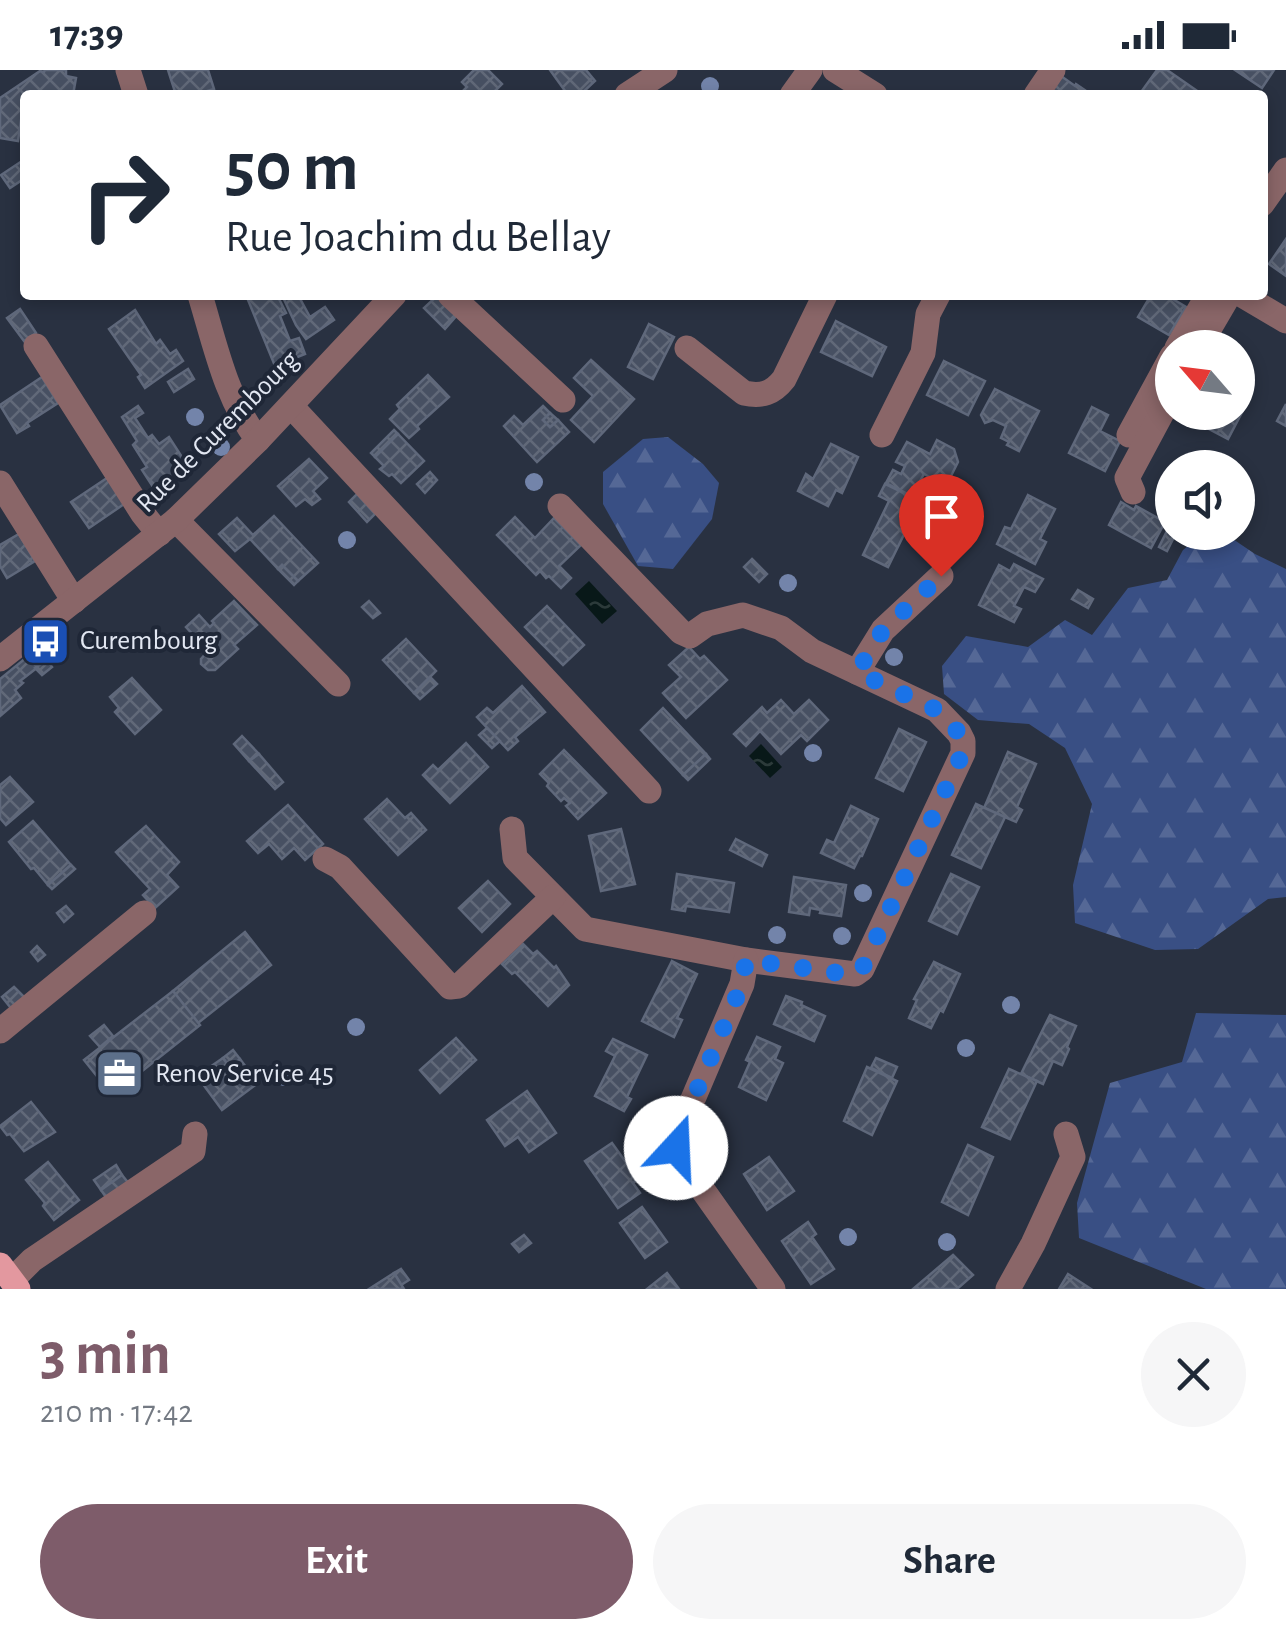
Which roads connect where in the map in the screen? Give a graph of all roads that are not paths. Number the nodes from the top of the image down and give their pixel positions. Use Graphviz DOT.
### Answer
graph roads {
  1 [pos="665,70"];
  2 [pos="834,70"];
  3 [pos="635,90"];
  4 [pos="867,90"];
  5 [pos="1286,170"];
  6 [pos="1268,196"];
  7 [pos="202,300"];
  8 [pos="389,300"];
  9 [pos="455,300"];
  10 [pos="823,300"];
  11 [pos="935,300"];
  12 [pos="1205,300"];
  13 [pos="1226,300"];
  14 [pos="1251,300"];
  15 [pos="1286,320"];
  16 [pos="1188,330"];
  17 [pos="1209,330"];
  18 [pos="36,346"];
  19 [pos="688,348"];
  20 [pos="1155,387"];
  21 [pos="564,400"];
  22 [pos="291,406"];
  23 [pos="1155,426"];
  24 [pos="1129,435"];
  25 [pos="882,436"];
  26 [pos="258,440"];
  27 [pos="0,484"];
  28 [pos="1133,492"];
  29 [pos="560,506"];
  30 [pos="168,527"];
  31 [pos="941,576"];
  32 [pos="74,601"];
  33 [pos="0,659"];
  34 [pos="857,672"];
  35 [pos="338,684"];
  36 [pos="649,791"];
  37 [pos="512,829"];
  38 [pos="325,859"];
  39 [pos="553,897"];
  40 [pos="144,913"];
  41 [pos="746,960"];
  42 [pos="0,1031"];
  43 [pos="195,1134"];
  44 [pos="1066,1134"];
  45 [pos="10,1278"];
  46 [pos="773,1289"];
  47 [pos="1008,1289"];
  1 -- 3 [label="street"];
  2 -- 4 [label="street"];
  5 -- 6 [label="street"];
  7 -- 26 [label="street"];
  8 -- 22 [label="street, Rue de Curembourg"];
  9 -- 21 [label="street"];
  10 -- 19 [label="street"];
  11 -- 25 [label="street"];
  12 -- 16 [label="street"];
  13 -- 17 [label="street"];
  14 -- 15 [label="street"];
  18 -- 30 [label="street"];
  20 -- 24 [label="street"];
  22 -- 26 [label="street, Rue de Curembourg"];
  22 -- 36 [label="street"];
  23 -- 28 [label="street"];
  26 -- 30 [label="street, Rue de Curembourg"];
  27 -- 32 [label="street"];
  29 -- 34 [label="street"];
  30 -- 32 [label="street, Rue de Curembourg"];
  30 -- 35 [label="street"];
  31 -- 34 [label="street"];
  32 -- 33 [label="street, Rue de Curembourg"];
  34 -- 41 [label="street"];
  37 -- 39 [label="street"];
  38 -- 39 [label="street"];
  39 -- 41 [label="street"];
  40 -- 42 [label="street"];
  41 -- 46 [label="street"];
  43 -- 45 [label="street"];
  44 -- 47 [label="street"];
}
